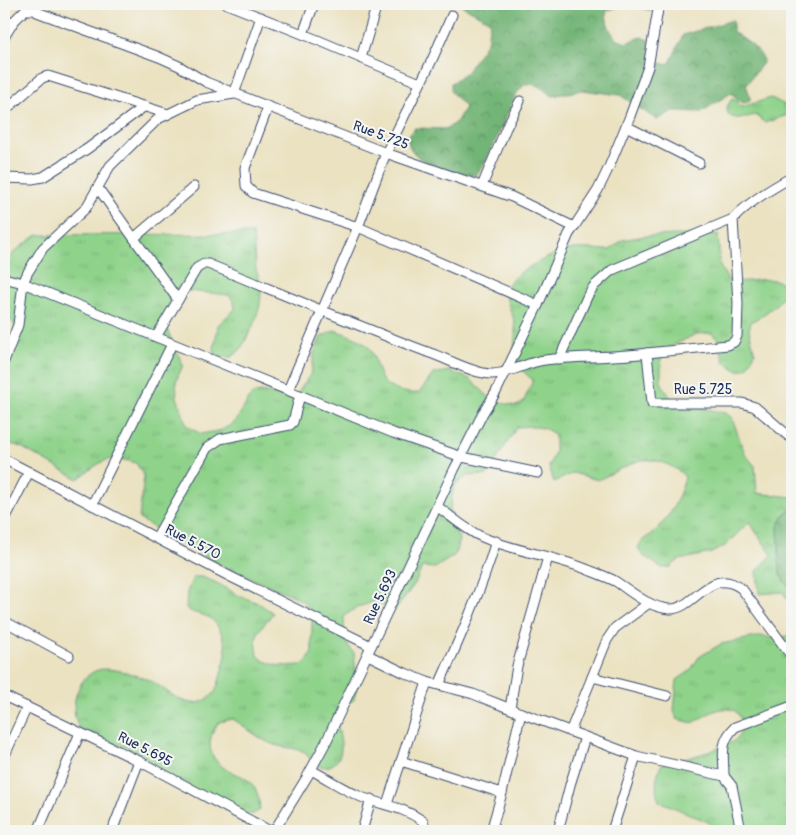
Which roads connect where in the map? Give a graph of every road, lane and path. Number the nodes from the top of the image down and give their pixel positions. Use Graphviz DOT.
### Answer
graph roads {
  1 [pos="17,4"];
  2 [pos="227,4"];
  3 [pos="314,4"];
  4 [pos="377,4"];
  5 [pos="659,4"];
  6 [pos="36,7"];
  7 [pos="25,10"];
  8 [pos="452,15"];
  9 [pos="261,17"];
  10 [pos="303,34"];
  11 [pos="4,37"];
  12 [pos="361,58"];
  13 [pos="206,82"];
  14 [pos="420,83"];
  15 [pos="234,94"];
  16 [pos="197,100"];
  17 [pos="520,101"];
  18 [pos="145,106"];
  19 [pos="268,107"];
  20 [pos="4,111"];
  21 [pos="168,114"];
  22 [pos="626,126"];
  23 [pos="386,152"];
  24 [pos="699,163"];
  25 [pos="792,177"];
  26 [pos="4,178"];
  27 [pos="482,186"];
  28 [pos="194,187"];
  29 [pos="98,188"];
  30 [pos="733,219"];
  31 [pos="574,226"];
  32 [pos="358,227"];
  33 [pos="134,238"];
  34 [pos="4,278"];
  35 [pos="23,283"];
  36 [pos="178,300"];
  37 [pos="538,305"];
  38 [pos="323,311"];
  39 [pos="156,337"];
  40 [pos="172,344"];
  41 [pos="647,353"];
  42 [pos="559,359"];
  43 [pos="4,361"];
  44 [pos="505,372"];
  45 [pos="288,390"];
  46 [pos="300,395"];
  47 [pos="792,439"];
  48 [pos="462,457"];
  49 [pos="4,459"];
  50 [pos="29,472"];
  51 [pos="538,474"];
  52 [pos="92,505"];
  53 [pos="438,507"];
  54 [pos="4,521"];
  55 [pos="156,538"];
  56 [pos="496,541"];
  57 [pos="548,557"];
  58 [pos="649,603"];
  59 [pos="4,621"];
  60 [pos="370,650"];
  61 [pos="69,656"];
  62 [pos="792,658"];
  63 [pos="592,677"];
  64 [pos="426,682"];
  65 [pos="439,685"];
  66 [pos="4,696"];
  67 [pos="667,696"];
  68 [pos="792,706"];
  69 [pos="27,707"];
  70 [pos="510,708"];
  71 [pos="521,713"];
  72 [pos="570,732"];
  73 [pos="80,733"];
  74 [pos="585,737"];
  75 [pos="636,756"];
  76 [pos="4,757"];
  77 [pos="139,761"];
  78 [pos="401,761"];
  79 [pos="311,770"];
  80 [pos="724,776"];
  81 [pos="502,793"];
  82 [pos="371,800"];
  83 [pos="387,804"];
  84 [pos="38,831"];
  85 [pos="113,831"];
  86 [pos="272,831"];
  87 [pos="362,831"];
  88 [pos="426,831"];
  89 [pos="490,831"];
  90 [pos="558,831"];
  91 [pos="612,831"];
  92 [pos="741,831"];
  1 -- 7 [label="street"];
  2 -- 9 [label="street"];
  3 -- 10 [label="street"];
  4 -- 12 [label="street"];
  5 -- 22 [label="street"];
  6 -- 7 [label="street"];
  6 -- 13 [label="street, Rue 5.725"];
  7 -- 11 [label="street"];
  8 -- 14 [label="street"];
  9 -- 10 [label="street"];
  9 -- 15 [label="street"];
  10 -- 12 [label="street"];
  12 -- 14 [label="street"];
  13 -- 15 [label="street, Rue 5.725"];
  13 -- 16 [label="street"];
  14 -- 23 [label="street"];
  15 -- 16 [label="street"];
  15 -- 19 [label="street, Rue 5.725"];
  16 -- 21 [label="street"];
  17 -- 27 [label="street"];
  18 -- 20 [label="street"];
  18 -- 21 [label="street"];
  18 -- 26 [label="street"];
  19 -- 23 [label="street, Rue 5.725"];
  19 -- 32 [label="street"];
  21 -- 29 [label="street"];
  22 -- 24 [label="street"];
  22 -- 31 [label="street"];
  23 -- 27 [label="street, Rue 5.725"];
  23 -- 32 [label="street"];
  25 -- 30 [label="street"];
  27 -- 31 [label="street, Rue 5.725"];
  28 -- 33 [label="street"];
  29 -- 33 [label="street"];
  29 -- 35 [label="street"];
  30 -- 41 [label="street"];
  30 -- 42 [label="street"];
  31 -- 37 [label="street"];
  32 -- 37 [label="street"];
  32 -- 38 [label="street"];
  33 -- 36 [label="street"];
  34 -- 35 [label="street"];
  35 -- 39 [label="street"];
  35 -- 43 [label="street"];
  36 -- 38 [label="street"];
  36 -- 39 [label="street"];
  37 -- 44 [label="street"];
  38 -- 44 [label="street"];
  38 -- 45 [label="street"];
  39 -- 40 [label="street"];
  40 -- 45 [label="street"];
  40 -- 52 [label="street"];
  41 -- 42 [label="street"];
  41 -- 47 [label="street, Rue 5.725"];
  42 -- 44 [label="street"];
  44 -- 48 [label="street, Rue 5.693"];
  45 -- 46 [label="street"];
  46 -- 48 [label="street"];
  46 -- 55 [label="street"];
  48 -- 51 [label="street"];
  48 -- 53 [label="street, Rue 5.693"];
  49 -- 50 [label="street, Rue 5.570"];
  50 -- 52 [label="street, Rue 5.570"];
  50 -- 54 [label="street"];
  52 -- 55 [label="street, Rue 5.570"];
  53 -- 56 [label="street"];
  53 -- 60 [label="street, Rue 5.693"];
  55 -- 60 [label="street, Rue 5.570"];
  56 -- 57 [label="street"];
  56 -- 65 [label="street"];
  57 -- 58 [label="street"];
  57 -- 70 [label="street"];
  58 -- 62 [label="street"];
  58 -- 63 [label="street"];
  59 -- 61 [label="street"];
  60 -- 64 [label="street, Rue 5.570"];
  60 -- 79 [label="street, Rue 5.693"];
  63 -- 67 [label="street"];
  63 -- 72 [label="street"];
  64 -- 65 [label="street, Rue 5.570"];
  64 -- 78 [label="street"];
  65 -- 70 [label="street, Rue 5.570"];
  66 -- 69 [label="street, Rue 5.695"];
  68 -- 80 [label="street"];
  69 -- 73 [label="street, Rue 5.695"];
  69 -- 76 [label="street"];
  70 -- 71 [label="street, Rue 5.570"];
  71 -- 72 [label="street, Rue 5.570"];
  71 -- 81 [label="street"];
  72 -- 74 [label="street, Rue 5.570"];
  73 -- 77 [label="street, Rue 5.695"];
  73 -- 84 [label="street"];
  74 -- 75 [label="street, Rue 5.570"];
  74 -- 90 [label="street"];
  75 -- 80 [label="street, Rue 5.570"];
  75 -- 91 [label="street"];
  77 -- 85 [label="street"];
  77 -- 86 [label="street, Rue 5.695"];
  78 -- 81 [label="street"];
  78 -- 83 [label="street"];
  79 -- 82 [label="street"];
  79 -- 86 [label="street, Rue 5.693"];
  80 -- 92 [label="street"];
  81 -- 89 [label="street"];
  82 -- 83 [label="street"];
  82 -- 87 [label="street"];
  83 -- 88 [label="street"];
}
